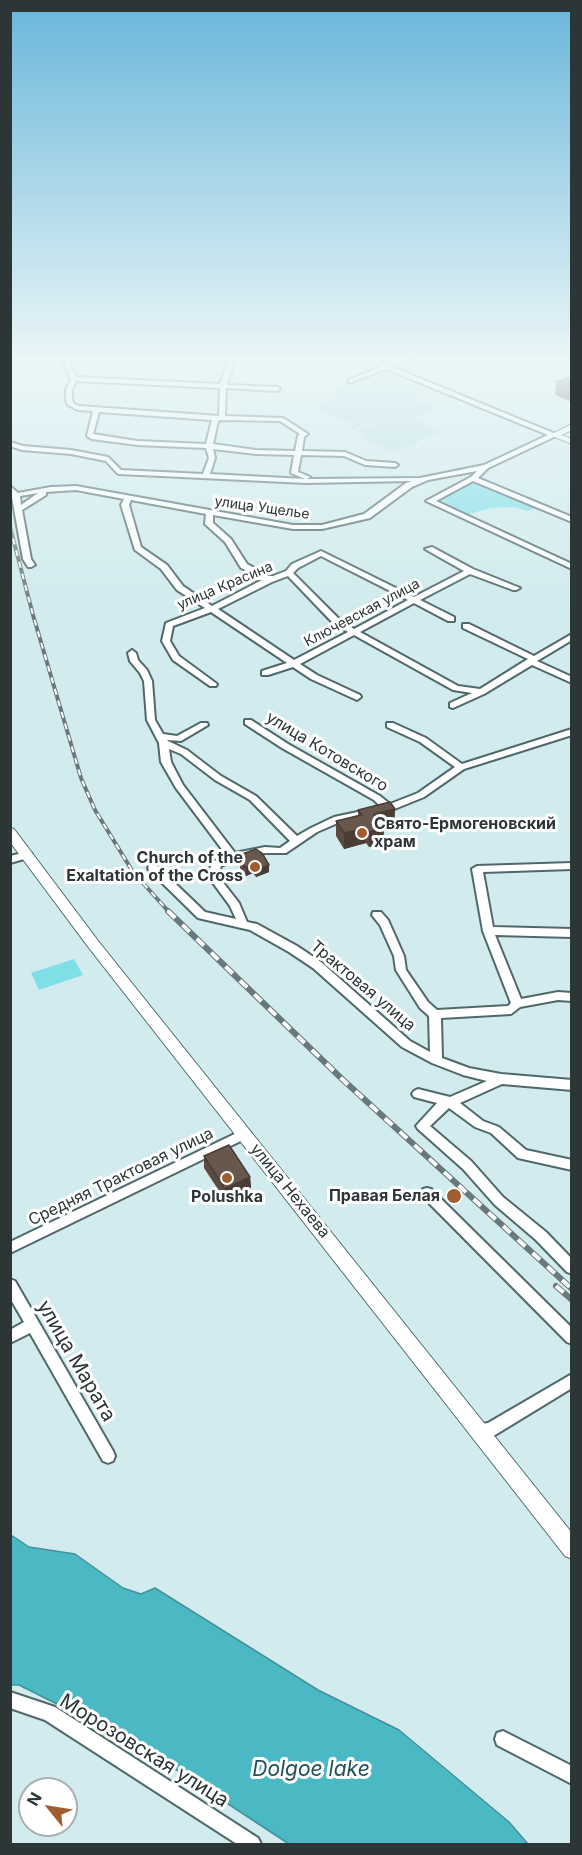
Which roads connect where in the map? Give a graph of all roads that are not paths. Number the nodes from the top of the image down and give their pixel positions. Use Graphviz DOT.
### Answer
graph roads {
  1 [pos="12,445"];
  2 [pos="174,445"];
  3 [pos="299,445"];
  4 [pos="534,445"];
  5 [pos="208,446"];
  6 [pos="297,452"];
  7 [pos="395,465"];
  8 [pos="486,467"];
  9 [pos="206,476"];
  10 [pos="426,478"];
  11 [pos="473,478"];
  12 [pos="318,479"];
  13 [pos="51,489"];
  14 [pos="17,492"];
  15 [pos="129,497"];
  16 [pos="18,510"];
  17 [pos="210,513"];
  18 [pos="572,520"];
  19 [pos="429,549"];
  20 [pos="31,565"];
  21 [pos="572,567"];
  22 [pos="470,571"];
  23 [pos="289,573"];
  24 [pos="274,578"];
  25 [pos="516,588"];
  26 [pos="413,601"];
  27 [pos="209,609"];
  28 [pos="451,619"];
  29 [pos="466,626"];
  30 [pos="354,632"];
  31 [pos="572,636"];
  32 [pos="132,653"];
  33 [pos="533,660"];
  34 [pos="295,663"];
  35 [pos="265,674"];
  36 [pos="572,681"];
  37 [pos="213,684"];
  38 [pos="481,692"];
  39 [pos="357,697"];
  40 [pos="453,705"];
  41 [pos="248,722"];
  42 [pos="204,725"];
  43 [pos="390,725"];
  44 [pos="572,732"];
  45 [pos="162,740"];
  46 [pos="461,767"];
  47 [pos="390,808"];
  48 [pos="10,832"];
  49 [pos="296,841"];
  50 [pos="27,855"];
  51 [pos="233,857"];
  52 [pos="10,860"];
  53 [pos="572,866"];
  54 [pos="153,868"];
  55 [pos="377,915"];
  56 [pos="243,924"];
  57 [pos="488,931"];
  58 [pos="572,933"];
  59 [pos="572,997"];
  60 [pos="518,1004"];
  61 [pos="435,1014"];
  62 [pos="435,1060"];
  63 [pos="501,1079"];
  64 [pos="572,1084"];
  65 [pos="418,1094"];
  66 [pos="450,1102"];
  67 [pos="245,1134"];
  68 [pos="572,1165"];
  69 [pos="427,1193"];
  70 [pos="10,1248"];
  71 [pos="572,1268"];
  72 [pos="10,1285"];
  73 [pos="32,1325"];
  74 [pos="10,1337"];
  75 [pos="572,1338"];
  76 [pos="572,1380"];
  77 [pos="480,1430"];
  78 [pos="108,1456"];
  79 [pos="572,1549"];
  80 [pos="10,1700"];
  81 [pos="503,1739"];
  82 [pos="572,1776"];
  83 [pos="252,1845"];
  1 -- 9 [label="street"];
  2 -- 5 [label="street"];
  3 -- 6 [label="street"];
  4 -- 8 [label="street"];
  5 -- 6 [label="street"];
  5 -- 9 [label="street"];
  6 -- 7 [label="street"];
  6 -- 12 [label="street"];
  8 -- 10 [label="street, улица Ущелье"];
  8 -- 11 [label="street"];
  9 -- 12 [label="street"];
  10 -- 12 [label="street"];
  10 -- 17 [label="street, улица Ущелье"];
  11 -- 18 [label="street"];
  11 -- 21 [label="street"];
  13 -- 14 [label="street, улица Ущелье"];
  13 -- 15 [label="street, улица Ущелье"];
  13 -- 16 [label="street"];
  14 -- 16 [label="street"];
  15 -- 17 [label="street, улица Ущелье"];
  15 -- 27 [label="street"];
  16 -- 20 [label="street"];
  17 -- 24 [label="street"];
  19 -- 22 [label="street"];
  22 -- 25 [label="street"];
  22 -- 26 [label="street, Ключевская улица"];
  23 -- 24 [label="street, улица Красина"];
  23 -- 26 [label="street, улица Красина"];
  23 -- 30 [label="street"];
  24 -- 27 [label="street, улица Красина"];
  26 -- 28 [label="street"];
  26 -- 30 [label="street, Ключевская улица"];
  27 -- 34 [label="street"];
  27 -- 37 [label="street, улица Красина"];
  29 -- 33 [label="street"];
  30 -- 34 [label="street, Ключевская улица"];
  30 -- 38 [label="street"];
  31 -- 33 [label="street"];
  32 -- 45 [label="street"];
  33 -- 36 [label="street"];
  33 -- 38 [label="street"];
  34 -- 35 [label="street, Ключевская улица"];
  34 -- 39 [label="street"];
  38 -- 40 [label="street"];
  41 -- 47 [label="street, улица Котовского"];
  42 -- 45 [label="street"];
  43 -- 46 [label="street"];
  44 -- 46 [label="street"];
  45 -- 49 [label="street"];
  45 -- 51 [label="street"];
  46 -- 47 [label="street"];
  47 -- 49 [label="street"];
  48 -- 50 [label="street, улица Нехаева"];
  49 -- 51 [label="street"];
  50 -- 52 [label="street"];
  50 -- 67 [label="street, улица Нехаева"];
  51 -- 56 [label="street"];
  53 -- 57 [label="street"];
  54 -- 56 [label="street, Трактовая улица"];
  55 -- 61 [label="street"];
  56 -- 62 [label="street, Трактовая улица"];
  57 -- 58 [label="street"];
  57 -- 60 [label="street"];
  59 -- 60 [label="street"];
  60 -- 61 [label="street"];
  61 -- 62 [label="street"];
  62 -- 63 [label="street, Трактовая улица"];
  63 -- 64 [label="street, Трактовая улица"];
  63 -- 66 [label="street"];
  65 -- 66 [label="street"];
  66 -- 68 [label="street"];
  66 -- 71 [label="street"];
  67 -- 70 [label="street, Средняя Трактовая улица"];
  67 -- 77 [label="street, улица Нехаева"];
  69 -- 75 [label="street"];
  72 -- 73 [label="street, улица Марата"];
  73 -- 74 [label="street"];
  73 -- 78 [label="street, улица Марата"];
  76 -- 77 [label="street"];
  77 -- 79 [label="street, улица Нехаева"];
  80 -- 83 [label="street, Морозовская улица"];
  81 -- 82 [label="street"];
}
